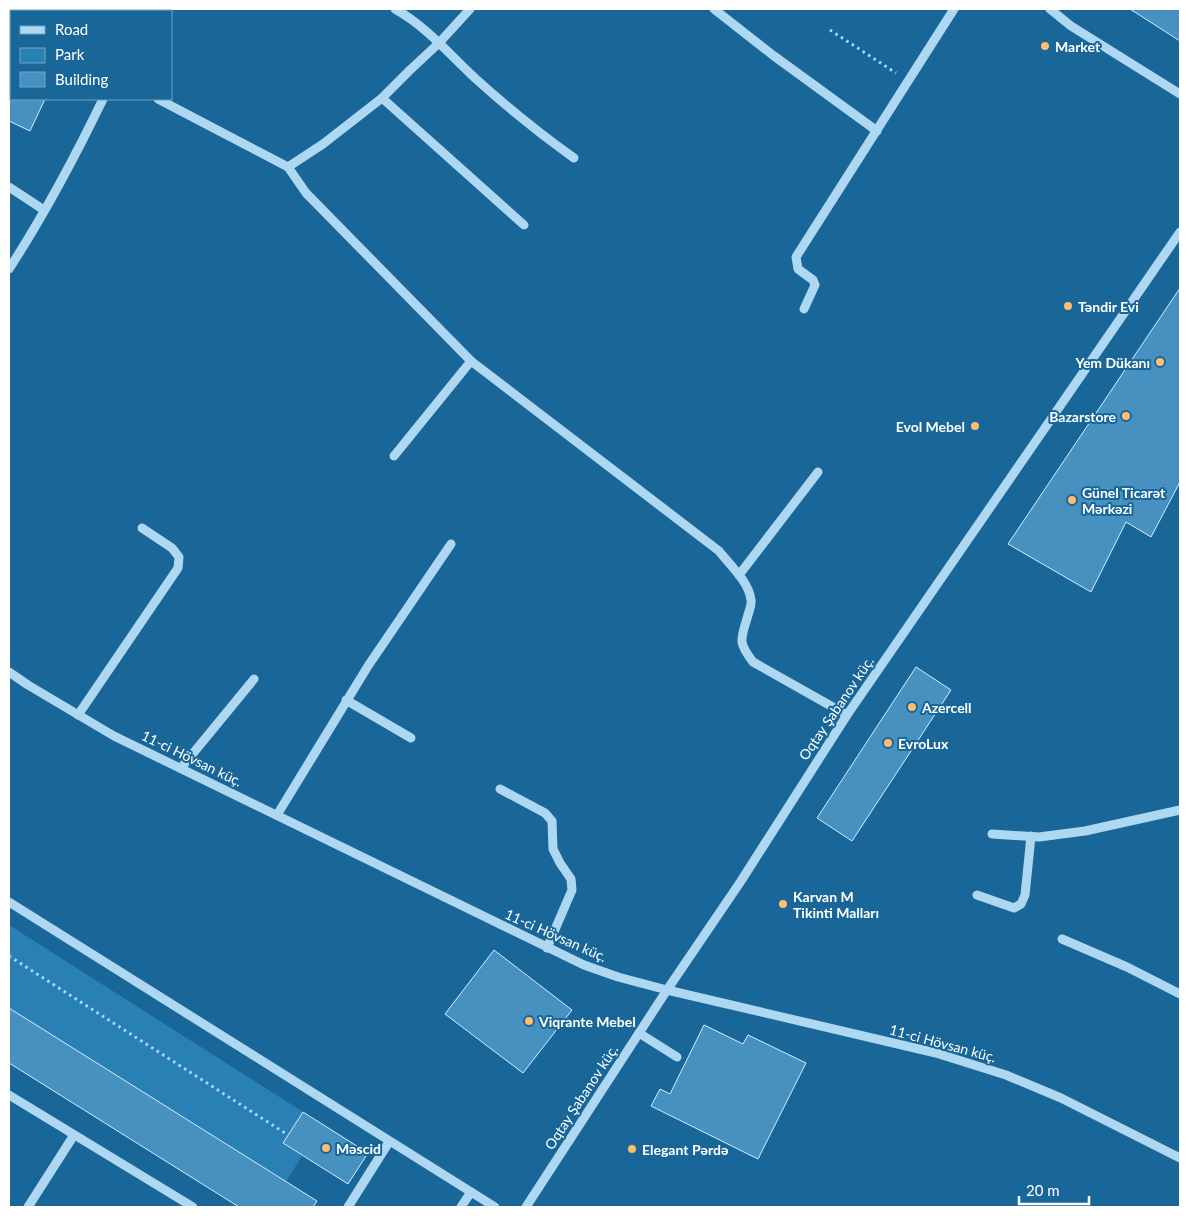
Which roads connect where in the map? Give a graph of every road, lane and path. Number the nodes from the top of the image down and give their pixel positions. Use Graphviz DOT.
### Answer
graph roads {
  1 [pos="395,9"];
  2 [pos="470,9"];
  3 [pos="714,9"];
  4 [pos="954,9"];
  5 [pos="1050,9"];
  6 [pos="830,30"];
  7 [pos="439,43"];
  8 [pos="909,82"];
  9 [pos="1180,94"];
  10 [pos="382,98"];
  11 [pos="103,100"];
  12 [pos="160,100"];
  13 [pos="877,131"];
  14 [pos="574,158"];
  15 [pos="288,167"];
  16 [pos="9,187"];
  17 [pos="44,210"];
  18 [pos="524,225"];
  19 [pos="1180,232"];
  20 [pos="9,269"];
  21 [pos="804,309"];
  22 [pos="471,361"];
  23 [pos="394,456"];
  24 [pos="818,472"];
  25 [pos="142,528"];
  26 [pos="451,544"];
  27 [pos="739,575"];
  28 [pos="9,672"];
  29 [pos="254,679"];
  30 [pos="346,700"];
  31 [pos="78,715"];
  32 [pos="847,715"];
  33 [pos="411,738"];
  34 [pos="181,768"];
  35 [pos="500,789"];
  36 [pos="1180,810"];
  37 [pos="277,815"];
  38 [pos="992,834"];
  39 [pos="1031,836"];
  40 [pos="977,895"];
  41 [pos="9,902"];
  42 [pos="1062,939"];
  43 [pos="547,948"];
  44 [pos="9,956"];
  45 [pos="667,990"];
  46 [pos="1180,994"];
  47 [pos="639,1033"];
  48 [pos="677,1058"];
  49 [pos="9,1095"];
  50 [pos="288,1134"];
  51 [pos="74,1135"];
  52 [pos="389,1142"];
  53 [pos="1180,1158"];
  54 [pos="471,1192"];
  55 [pos="28,1207"];
  56 [pos="193,1207"];
  57 [pos="348,1207"];
  58 [pos="461,1207"];
  59 [pos="495,1207"];
  60 [pos="526,1207"];
  1 -- 7 [label="street"];
  2 -- 7 [label="street"];
  3 -- 13 [label="street"];
  4 -- 8 [label="street"];
  5 -- 9 [label="street"];
  6 -- 8 [label="path"];
  7 -- 10 [label="street"];
  7 -- 14 [label="street"];
  8 -- 13 [label="street"];
  10 -- 15 [label="street"];
  10 -- 18 [label="street"];
  11 -- 17 [label="street"];
  12 -- 15 [label="street"];
  13 -- 21 [label="street"];
  15 -- 22 [label="street"];
  16 -- 17 [label="street"];
  17 -- 20 [label="street"];
  19 -- 32 [label="street, Oqtay Şabanov küç."];
  22 -- 23 [label="street"];
  22 -- 27 [label="street"];
  24 -- 27 [label="street"];
  25 -- 31 [label="street"];
  26 -- 30 [label="street"];
  27 -- 32 [label="street"];
  28 -- 31 [label="street, 11-ci Hövsan küç."];
  29 -- 34 [label="street"];
  30 -- 33 [label="street"];
  30 -- 37 [label="street"];
  31 -- 34 [label="street, 11-ci Hövsan küç."];
  32 -- 45 [label="street, Oqtay Şabanov küç."];
  34 -- 37 [label="street, 11-ci Hövsan küç."];
  35 -- 43 [label="street"];
  36 -- 39 [label="street"];
  37 -- 43 [label="street, 11-ci Hövsan küç."];
  38 -- 39 [label="street"];
  39 -- 40 [label="street"];
  41 -- 52 [label="street"];
  42 -- 46 [label="street"];
  43 -- 45 [label="street, 11-ci Hövsan küç."];
  44 -- 50 [label="path"];
  45 -- 47 [label="street, Oqtay Şabanov küç."];
  45 -- 53 [label="street, 11-ci Hövsan küç."];
  47 -- 48 [label="street"];
  47 -- 60 [label="street, Oqtay Şabanov küç."];
  49 -- 51 [label="street"];
  51 -- 55 [label="street"];
  51 -- 56 [label="street"];
  52 -- 54 [label="street"];
  52 -- 57 [label="street"];
  54 -- 58 [label="street"];
  54 -- 59 [label="street"];
}
